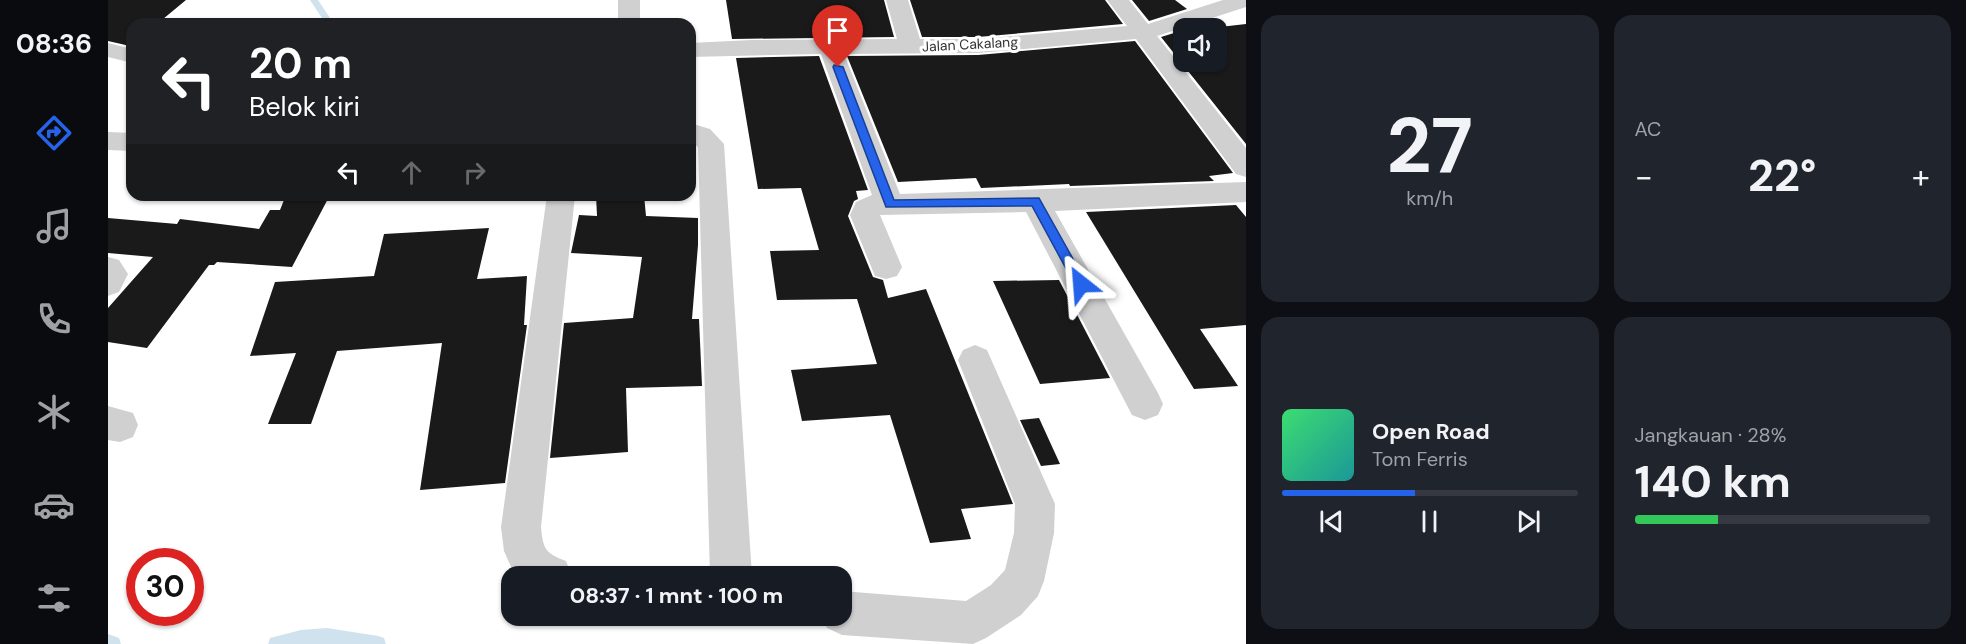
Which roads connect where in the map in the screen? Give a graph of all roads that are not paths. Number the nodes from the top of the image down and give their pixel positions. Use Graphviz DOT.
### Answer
graph roads {
  1 [pos="629,0"];
  2 [pos="897,0"];
  3 [pos="1118,0"];
  4 [pos="1244,0"];
  5 [pos="629,18"];
  6 [pos="1141,32"];
  7 [pos="830,47"];
  8 [pos="910,47"];
  9 [pos="696,50"];
  10 [pos="122,54"];
  11 [pos="108,72"];
  12 [pos="696,134"];
  13 [pos="108,141"];
  14 [pos="126,142"];
  15 [pos="1246,167"];
  16 [pos="1246,192"];
  17 [pos="560,201"];
  18 [pos="1035,201"];
  19 [pos="890,204"];
  20 [pos="886,267"];
  21 [pos="108,269"];
  22 [pos="108,283"];
  23 [pos="975,360"];
  24 [pos="1144,404"];
  25 [pos="532,566"];
  26 [pos="731,566"];
  27 [pos="852,614"];
  1 -- 5 [label="street"];
  2 -- 8 [label="street"];
  3 -- 6 [label="street"];
  4 -- 6 [label="street, Jalan Cakalang"];
  6 -- 8 [label="street, Jalan Cakalang"];
  6 -- 15 [label="street"];
  7 -- 8 [label="street, Jalan Cakalang"];
  7 -- 9 [label="street, Jalan Cakalang"];
  7 -- 19 [label="street"];
  10 -- 11 [label="street"];
  12 -- 26 [label="street"];
  13 -- 14 [label="street"];
  16 -- 18 [label="street"];
  17 -- 25 [label="street"];
  18 -- 19 [label="street"];
  18 -- 24 [label="street"];
  19 -- 20 [label="street"];
  21 -- 22 [label="street"];
  23 -- 27 [label="street"];
}
